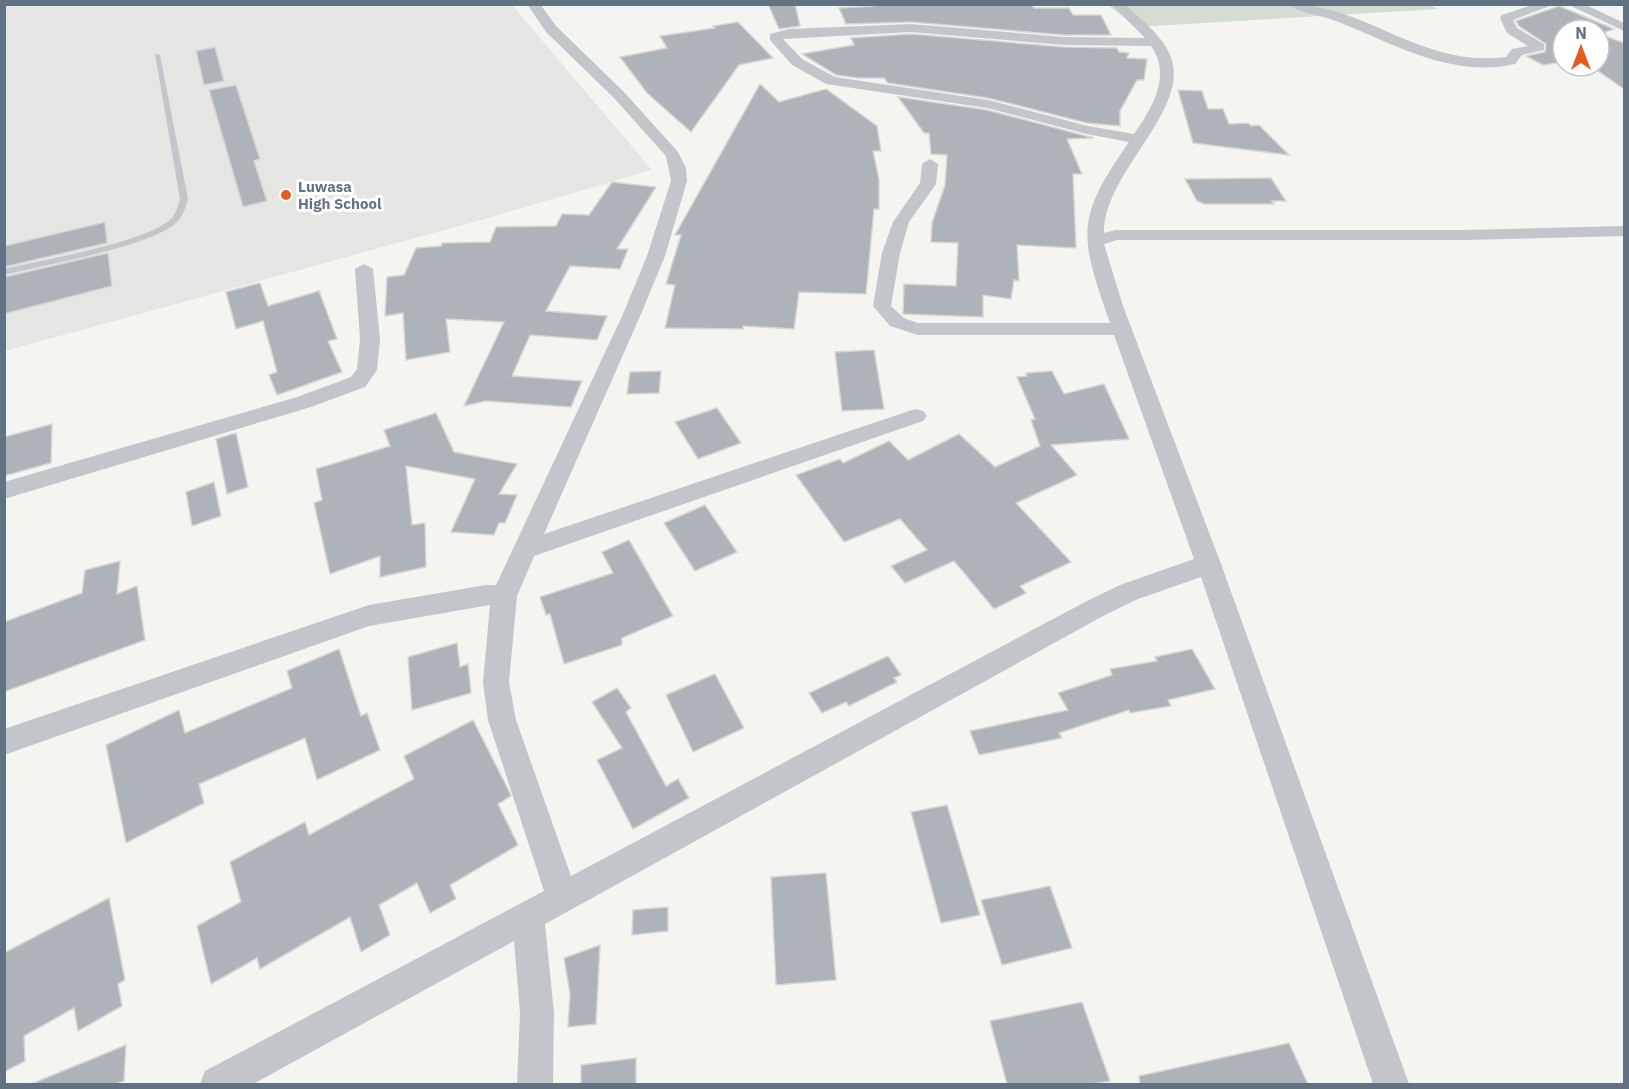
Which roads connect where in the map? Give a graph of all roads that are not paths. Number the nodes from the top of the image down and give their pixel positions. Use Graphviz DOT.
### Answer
graph roads {
  1 [pos="533,4"];
  2 [pos="1117,4"];
  3 [pos="1294,4"];
  4 [pos="1549,4"];
  5 [pos="1573,4"];
  6 [pos="1624,27"];
  7 [pos="1155,42"];
  8 [pos="157,55"];
  9 [pos="1136,140"];
  10 [pos="930,164"];
  11 [pos="1624,231"];
  12 [pos="1101,234"];
  13 [pos="364,269"];
  14 [pos="4,272"];
  15 [pos="1123,329"];
  16 [pos="916,416"];
  17 [pos="4,491"];
  18 [pos="525,549"];
  19 [pos="1209,564"];
  20 [pos="504,596"];
  21 [pos="4,742"];
  22 [pos="562,897"];
  23 [pos="528,916"];
  24 [pos="218,1084"];
  25 [pos="535,1084"];
  26 [pos="1391,1084"];
  1 -- 18 [label="street"];
  2 -- 7 [label="street"];
  3 -- 4 [label="street"];
  5 -- 6 [label="street"];
  7 -- 9 [label="street"];
  7 -- 9 [label="street"];
  8 -- 14 [label="lane"];
  9 -- 12 [label="street"];
  10 -- 15 [label="street"];
  11 -- 12 [label="street"];
  12 -- 15 [label="street"];
  13 -- 17 [label="street"];
  15 -- 19 [label="street"];
  16 -- 18 [label="street"];
  18 -- 20 [label="street"];
  19 -- 22 [label="street"];
  19 -- 26 [label="street"];
  20 -- 21 [label="street"];
  20 -- 22 [label="street"];
  22 -- 23 [label="street"];
  23 -- 24 [label="street"];
  23 -- 25 [label="street"];
}
